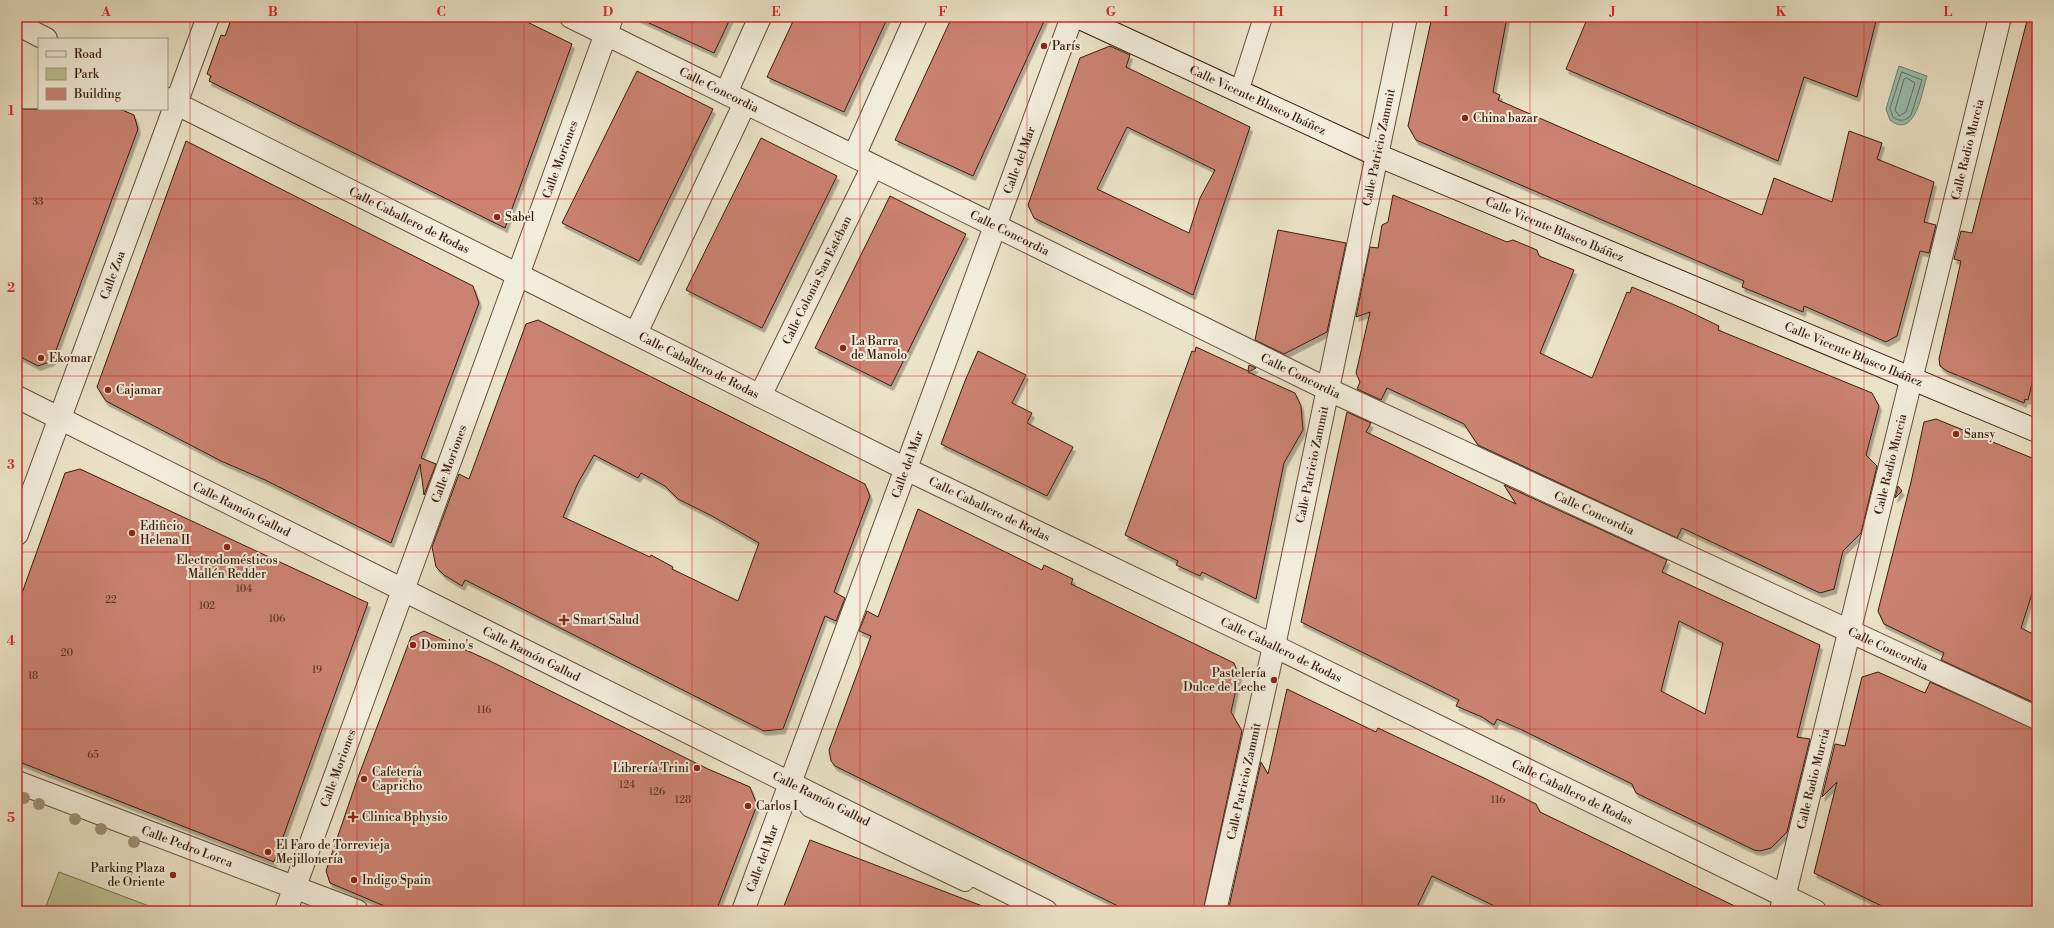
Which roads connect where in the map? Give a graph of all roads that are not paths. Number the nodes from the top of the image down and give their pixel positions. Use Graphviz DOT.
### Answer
graph roads {
  1 [pos="208,17"];
  2 [pos="571,17"];
  3 [pos="760,17"];
  4 [pos="916,17"];
  5 [pos="1072,17"];
  6 [pos="1078,17"];
  7 [pos="1263,17"];
  8 [pos="1406,17"];
  9 [pos="2000,17"];
  10 [pos="17,24"];
  11 [pos="609,25"];
  12 [pos="44,38"];
  13 [pos="1240,92"];
  14 [pos="736,98"];
  15 [pos="171,102"];
  16 [pos="1378,155"];
  17 [pos="854,156"];
  18 [pos="873,166"];
  19 [pos="995,225"];
  20 [pos="518,275"];
  21 [pos="636,334"];
  22 [pos="1913,379"];
  23 [pos="1327,389"];
  24 [pos="760,396"];
  25 [pos="17,397"];
  26 [pos="59,418"];
  27 [pos="2037,431"];
  28 [pos="906,469"];
  29 [pos="17,534"];
  30 [pos="402,590"];
  31 [pos="1850,631"];
  32 [pos="1274,646"];
  33 [pos="2037,718"];
  34 [pos="17,782"];
  35 [pos="789,784"];
  36 [pos="294,887"];
  37 [pos="1003,890"];
  38 [pos="1783,904"];
  39 [pos="286,911"];
  40 [pos="357,911"];
  41 [pos="743,911"];
  42 [pos="1046,911"];
  43 [pos="1215,911"];
  44 [pos="1815,911"];
  1 -- 15 [label="street, Calle Zoa"];
  2 -- 11 [label="street, Calle Concordia"];
  3 -- 14 [label="street"];
  4 -- 17 [label="street"];
  5 -- 19 [label="street, Calle del Mar"];
  6 -- 13 [label="street, Calle Vicente Blasco Ibáñez"];
  7 -- 13 [label="lane"];
  8 -- 16 [label="street, Calle Patricio Zammit"];
  9 -- 22 [label="street, Calle Radio Murcia"];
  10 -- 12 [label="street"];
  11 -- 14 [label="street, Calle Concordia"];
  11 -- 20 [label="street, Calle Moriones"];
  13 -- 16 [label="street, Calle Vicente Blasco Ibáñez"];
  14 -- 17 [label="street, Calle Concordia"];
  14 -- 21 [label="street"];
  15 -- 20 [label="street, Calle Caballero de Rodas"];
  15 -- 26 [label="street, Calle Zoa"];
  16 -- 22 [label="street, Calle Vicente Blasco Ibáñez"];
  16 -- 23 [label="street, Calle Patricio Zammit"];
  17 -- 18 [label="street, Calle Concordia"];
  18 -- 19 [label="street, Calle Concordia"];
  18 -- 24 [label="street, Calle Colonia San Estéban"];
  19 -- 23 [label="street, Calle Concordia"];
  19 -- 28 [label="street, Calle del Mar"];
  20 -- 21 [label="street, Calle Caballero de Rodas"];
  20 -- 30 [label="street, Calle Moriones"];
  21 -- 24 [label="street, Calle Caballero de Rodas"];
  22 -- 27 [label="street, Calle Vicente Blasco Ibáñez"];
  22 -- 31 [label="street, Calle Radio Murcia"];
  23 -- 31 [label="street, Calle Concordia"];
  23 -- 32 [label="street, Calle Patricio Zammit"];
  24 -- 28 [label="street, Calle Caballero de Rodas"];
  25 -- 26 [label="street, Calle Ramón Gallud"];
  26 -- 29 [label="street, Calle Zoa"];
  26 -- 30 [label="street, Calle Ramón Gallud"];
  28 -- 32 [label="street, Calle Caballero de Rodas"];
  28 -- 35 [label="street, Calle del Mar"];
  30 -- 35 [label="street, Calle Ramón Gallud"];
  30 -- 36 [label="street, Calle Moriones"];
  31 -- 33 [label="street, Calle Concordia"];
  31 -- 38 [label="street, Calle Radio Murcia"];
  32 -- 38 [label="street, Calle Caballero de Rodas"];
  32 -- 43 [label="street, Calle Patricio Zammit"];
  34 -- 36 [label="street, Calle Pedro Lorca"];
  35 -- 37 [label="street, Calle Ramón Gallud"];
  35 -- 37 [label="lane"];
  35 -- 41 [label="street, Calle del Mar"];
  36 -- 39 [label="street, Calle Moriones"];
  36 -- 40 [label="street, Calle Pedro Lorca"];
  37 -- 42 [label="street, Calle Ramón Gallud"];
  38 -- 44 [label="street, Calle Caballero de Rodas"];
}
